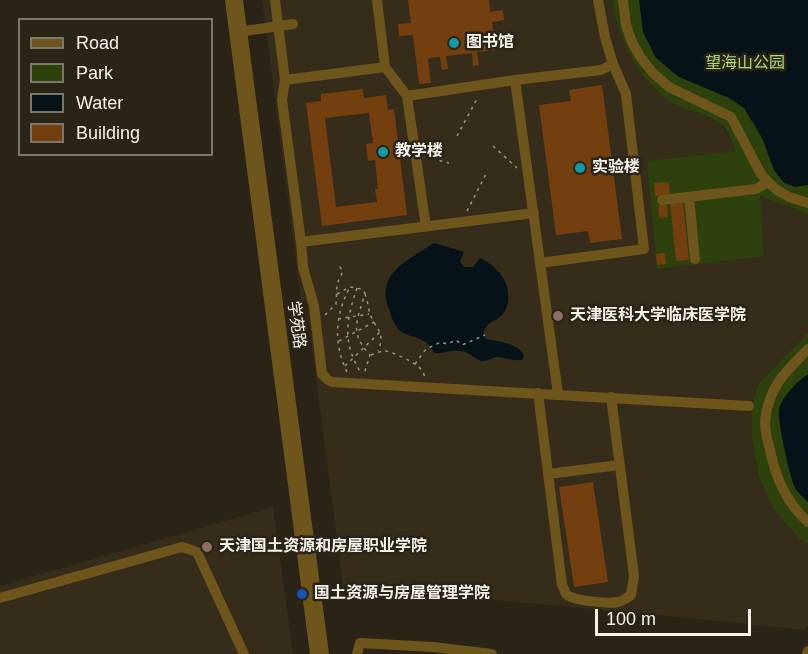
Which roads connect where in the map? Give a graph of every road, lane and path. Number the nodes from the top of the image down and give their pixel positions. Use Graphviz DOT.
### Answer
graph roads {
  1 [pos="230,0"];
  2 [pos="238,0"];
  3 [pos="275,0"];
  4 [pos="376,0"];
  5 [pos="598,0"];
  6 [pos="623,0"];
  7 [pos="293,24"];
  8 [pos="278,26"];
  9 [pos="238,32"];
  10 [pos="613,64"];
  11 [pos="385,66"];
  12 [pos="285,80"];
  13 [pos="515,80"];
  14 [pos="481,85"];
  15 [pos="407,96"];
  16 [pos="457,136"];
  17 [pos="494,146"];
  18 [pos="415,149"];
  19 [pos="449,163"];
  20 [pos="486,174"];
  21 [pos="528,175"];
  22 [pos="768,183"];
  23 [pos="689,197"];
  24 [pos="662,201"];
  25 [pos="808,203"];
  26 [pos="534,213"];
  27 [pos="462,222"];
  28 [pos="426,227"];
  29 [pos="301,242"];
  30 [pos="695,259"];
  31 [pos="540,263"];
  32 [pos="339,266"];
  33 [pos="350,287"];
  34 [pos="357,288"];
  35 [pos="365,293"];
  36 [pos="337,294"];
  37 [pos="370,314"];
  38 [pos="357,316"];
  39 [pos="316,318"];
  40 [pos="348,318"];
  41 [pos="338,319"];
  42 [pos="374,322"];
  43 [pos="357,332"];
  44 [pos="380,332"];
  45 [pos="485,335"];
  46 [pos="348,336"];
  47 [pos="338,342"];
  48 [pos="363,348"];
  49 [pos="808,349"];
  50 [pos="377,353"];
  51 [pos="370,355"];
  52 [pos="353,358"];
  53 [pos="415,364"];
  54 [pos="344,366"];
  55 [pos="353,383"];
  56 [pos="426,387"];
  57 [pos="538,393"];
  58 [pos="558,394"];
  59 [pos="611,397"];
  60 [pos="750,406"];
  61 [pos="619,465"];
  62 [pos="549,474"];
  63 [pos="808,522"];
  64 [pos="0,598"];
  65 [pos="432,650"];
  66 [pos="244,654"];
  67 [pos="315,654"];
  68 [pos="324,654"];
  69 [pos="357,654"];
  70 [pos="492,654"];
  1 -- 9 [label="street, 学苑路"];
  2 -- 9 [label="street, 学苑路"];
  3 -- 8 [label="street"];
  4 -- 11 [label="street"];
  5 -- 10 [label="street"];
  6 -- 22 [label="street"];
  7 -- 8 [label="street"];
  8 -- 9 [label="street"];
  8 -- 12 [label="street"];
  9 -- 67 [label="street, 学苑路"];
  9 -- 68 [label="street, 学苑路"];
  10 -- 13 [label="street"];
  10 -- 31 [label="street"];
  11 -- 12 [label="street"];
  11 -- 15 [label="street"];
  12 -- 29 [label="street"];
  13 -- 14 [label="street"];
  13 -- 21 [label="street"];
  14 -- 15 [label="street"];
  14 -- 16 [label="path"];
  15 -- 18 [label="street"];
  17 -- 21 [label="path"];
  18 -- 19 [label="path"];
  18 -- 28 [label="street"];
  20 -- 27 [label="path"];
  21 -- 26 [label="street"];
  22 -- 23 [label="street"];
  22 -- 25 [label="street"];
  23 -- 24 [label="street"];
  23 -- 30 [label="street"];
  26 -- 27 [label="street"];
  26 -- 31 [label="street"];
  27 -- 28 [label="street"];
  28 -- 29 [label="street"];
  29 -- 39 [label="street"];
  31 -- 58 [label="street"];
  32 -- 36 [label="path"];
  33 -- 34 [label="path"];
  33 -- 36 [label="path"];
  33 -- 41 [label="path"];
  34 -- 35 [label="path"];
  34 -- 40 [label="path"];
  35 -- 37 [label="path"];
  35 -- 38 [label="path"];
  36 -- 39 [label="path"];
  37 -- 38 [label="path"];
  37 -- 42 [label="path"];
  38 -- 40 [label="path"];
  38 -- 43 [label="path"];
  39 -- 55 [label="street"];
  40 -- 41 [label="path"];
  40 -- 46 [label="path"];
  41 -- 47 [label="path"];
  42 -- 43 [label="path"];
  42 -- 44 [label="path"];
  43 -- 46 [label="path"];
  43 -- 48 [label="path"];
  44 -- 48 [label="path"];
  44 -- 50 [label="path"];
  45 -- 53 [label="path"];
  46 -- 47 [label="path"];
  46 -- 52 [label="path"];
  47 -- 54 [label="path"];
  48 -- 51 [label="path"];
  48 -- 52 [label="path"];
  49 -- 63 [label="street"];
  50 -- 51 [label="path"];
  50 -- 53 [label="path"];
  51 -- 52 [label="path"];
  52 -- 54 [label="path"];
  53 -- 56 [label="path"];
  54 -- 55 [label="path"];
  55 -- 56 [label="street"];
  56 -- 57 [label="street"];
  57 -- 58 [label="street"];
  57 -- 62 [label="street"];
  58 -- 59 [label="street"];
  59 -- 60 [label="street"];
  59 -- 61 [label="street"];
  61 -- 62 [label="street"];
  61 -- 62 [label="street"];
  64 -- 66 [label="street"];
  65 -- 69 [label="street"];
  65 -- 70 [label="street"];
}
